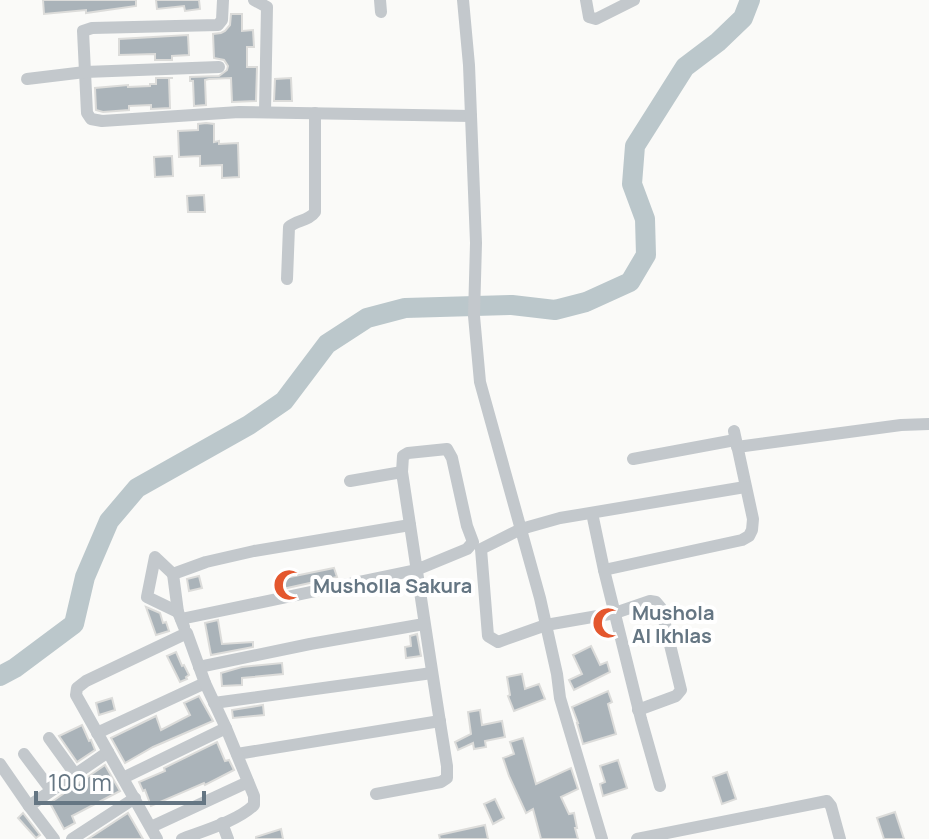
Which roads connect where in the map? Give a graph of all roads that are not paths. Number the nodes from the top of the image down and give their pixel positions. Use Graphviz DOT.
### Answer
graph roads {
  1 [pos="223,0"];
  2 [pos="254,0"];
  3 [pos="463,0"];
  4 [pos="586,0"];
  5 [pos="634,0"];
  6 [pos="219,67"];
  7 [pos="85,72"];
  8 [pos="27,79"];
  9 [pos="265,112"];
  10 [pos="315,113"];
  11 [pos="471,116"];
  12 [pos="287,279"];
  13 [pos="929,424"];
  14 [pos="735,439"];
  15 [pos="633,459"];
  16 [pos="402,472"];
  17 [pos="350,481"];
  18 [pos="745,487"];
  19 [pos="592,513"];
  20 [pos="410,525"];
  21 [pos="521,529"];
  22 [pos="416,570"];
  23 [pos="604,570"];
  24 [pos="173,574"];
  25 [pos="615,613"];
  26 [pos="180,616"];
  27 [pos="424,624"];
  28 [pos="546,625"];
  29 [pos="187,633"];
  30 [pos="199,667"];
  31 [pos="432,673"];
  32 [pos="205,683"];
  33 [pos="214,703"];
  34 [pos="638,710"];
  35 [pos="440,721"];
  36 [pos="226,728"];
  37 [pos="97,733"];
  38 [pos="49,738"];
  39 [pos="108,752"];
  40 [pos="24,754"];
  41 [pos="237,754"];
  42 [pos="0,764"];
  43 [pos="75,774"];
  44 [pos="123,778"];
  45 [pos="248,782"];
  46 [pos="660,786"];
  47 [pos="51,790"];
  48 [pos="376,794"];
  49 [pos="135,798"];
  50 [pos="29,806"];
  51 [pos="222,823"];
  52 [pos="154,833"];
  53 [pos="54,839"];
  54 [pos="72,839"];
  55 [pos="182,839"];
  56 [pos="228,839"];
  57 [pos="602,839"];
  58 [pos="637,839"];
  59 [pos="840,839"];
  1 -- 7 [label="street"];
  2 -- 9 [label="street"];
  3 -- 11 [label="street"];
  4 -- 5 [label="street"];
  6 -- 7 [label="street"];
  7 -- 8 [label="street"];
  7 -- 9 [label="street"];
  9 -- 10 [label="street"];
  10 -- 11 [label="street"];
  10 -- 12 [label="street"];
  11 -- 21 [label="street"];
  13 -- 14 [label="street"];
  14 -- 15 [label="street"];
  14 -- 18 [label="street"];
  16 -- 17 [label="street"];
  16 -- 20 [label="street"];
  16 -- 22 [label="street"];
  18 -- 19 [label="street"];
  18 -- 23 [label="street"];
  19 -- 21 [label="street"];
  19 -- 23 [label="street"];
  20 -- 22 [label="street"];
  20 -- 24 [label="street"];
  21 -- 28 [label="street"];
  21 -- 28 [label="street"];
  22 -- 26 [label="street"];
  22 -- 27 [label="street"];
  23 -- 25 [label="street"];
  24 -- 26 [label="street"];
  24 -- 26 [label="street"];
  25 -- 28 [label="street"];
  25 -- 34 [label="street"];
  25 -- 34 [label="street"];
  26 -- 29 [label="street"];
  27 -- 30 [label="street"];
  27 -- 31 [label="street"];
  28 -- 57 [label="street"];
  29 -- 30 [label="street"];
  29 -- 37 [label="street"];
  30 -- 32 [label="street"];
  31 -- 33 [label="street"];
  31 -- 35 [label="street"];
  32 -- 33 [label="street"];
  32 -- 37 [label="street"];
  33 -- 36 [label="street"];
  34 -- 46 [label="street"];
  35 -- 41 [label="street"];
  35 -- 48 [label="street"];
  36 -- 41 [label="street"];
  36 -- 44 [label="street"];
  37 -- 39 [label="street"];
  38 -- 43 [label="street"];
  39 -- 43 [label="street"];
  39 -- 44 [label="street"];
  40 -- 47 [label="street"];
  41 -- 45 [label="street"];
  42 -- 50 [label="street"];
  43 -- 47 [label="street"];
  44 -- 49 [label="street"];
  45 -- 51 [label="street"];
  45 -- 52 [label="street"];
  47 -- 50 [label="street"];
  49 -- 52 [label="street"];
  49 -- 54 [label="street"];
  50 -- 53 [label="street"];
  51 -- 55 [label="street"];
  51 -- 56 [label="street"];
  58 -- 59 [label="street"];
}
